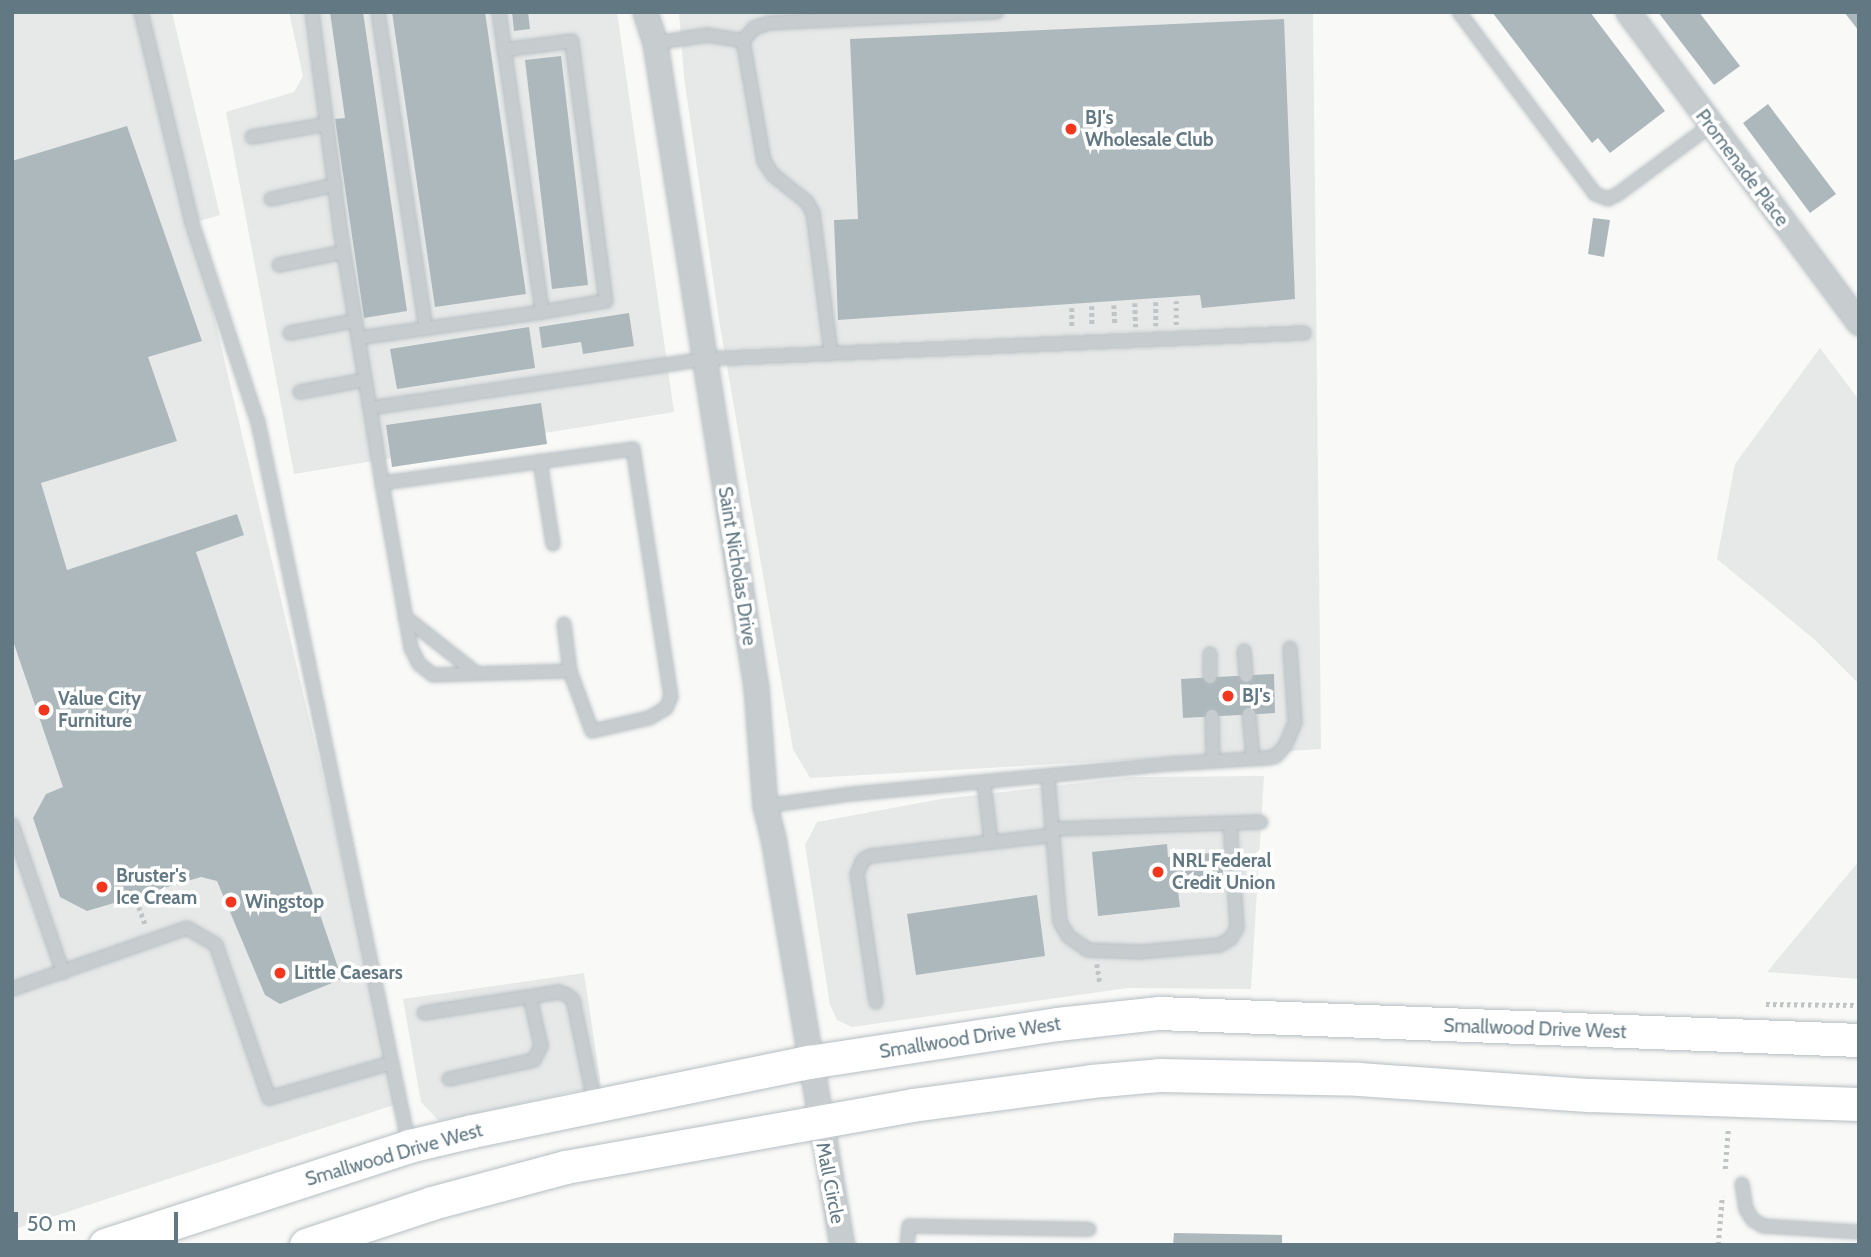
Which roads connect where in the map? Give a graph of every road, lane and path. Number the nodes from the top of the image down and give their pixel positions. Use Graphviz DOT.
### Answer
graph roads {
  1 [pos="141,12"];
  2 [pos="313,12"];
  3 [pos="378,12"];
  4 [pos="499,12"];
  5 [pos="645,12"];
  6 [pos="997,12"];
  7 [pos="1459,12"];
  8 [pos="1628,12"];
  9 [pos="743,41"];
  10 [pos="655,43"];
  11 [pos="504,50"];
  12 [pos="327,124"];
  13 [pos="1710,125"];
  14 [pos="252,137"];
  15 [pos="335,186"];
  16 [pos="271,199"];
  17 [pos="344,252"];
  18 [pos="279,265"];
  19 [pos="542,312"];
  20 [pos="355,321"];
  21 [pos="1859,323"];
  22 [pos="426,328"];
  23 [pos="290,333"];
  24 [pos="1304,333"];
  25 [pos="358,338"];
  26 [pos="831,353"];
  27 [pos="706,359"];
  28 [pos="365,380"];
  29 [pos="300,392"];
  30 [pos="369,408"];
  31 [pos="540,461"];
  32 [pos="382,483"];
  33 [pos="553,544"];
  34 [pos="405,617"];
  35 [pos="564,624"];
  36 [pos="1290,648"];
  37 [pos="1244,651"];
  38 [pos="1210,654"];
  39 [pos="570,671"];
  40 [pos="476,673"];
  41 [pos="1246,676"];
  42 [pos="1210,677"];
  43 [pos="1249,714"];
  44 [pos="1212,716"];
  45 [pos="1253,759"];
  46 [pos="1213,761"];
  47 [pos="1048,776"];
  48 [pos="984,782"];
  49 [pos="765,806"];
  50 [pos="1261,822"];
  51 [pos="1230,823"];
  52 [pos="12,825"];
  53 [pos="1053,832"];
  54 [pos="991,842"];
  55 [pos="1096,960"];
  56 [pos="63,972"];
  57 [pos="1100,985"];
  58 [pos="12,989"];
  59 [pos="530,996"];
  60 [pos="876,1002"];
  61 [pos="1766,1004"];
  62 [pos="1859,1005"];
  63 [pos="424,1013"];
  64 [pos="1859,1040"];
  65 [pos="809,1062"];
  66 [pos="391,1063"];
  67 [pos="449,1079"];
  68 [pos="1859,1104"];
  69 [pos="595,1106"];
  70 [pos="818,1121"];
  71 [pos="1728,1129"];
  72 [pos="410,1146"];
  73 [pos="1725,1169"];
  74 [pos="1742,1184"];
  75 [pos="1722,1196"];
  76 [pos="1089,1229"];
  77 [pos="1859,1232"];
  78 [pos="105,1245"];
  79 [pos="306,1245"];
  80 [pos="842,1245"];
  81 [pos="906,1245"];
  82 [pos="1718,1245"];
  1 -- 66 [label="lane"];
  2 -- 12 [label="lane"];
  3 -- 22 [label="lane"];
  4 -- 11 [label="lane"];
  5 -- 10 [label="street, Saint Nicholas Drive"];
  6 -- 9 [label="lane"];
  7 -- 13 [label="lane"];
  8 -- 13 [label="street, Promenade Place"];
  9 -- 10 [label="lane"];
  9 -- 26 [label="lane"];
  10 -- 27 [label="street, Saint Nicholas Drive"];
  11 -- 19 [label="lane"];
  11 -- 19 [label="lane"];
  12 -- 14 [label="lane"];
  12 -- 15 [label="lane"];
  13 -- 21 [label="street, Promenade Place"];
  15 -- 16 [label="lane"];
  15 -- 17 [label="lane"];
  17 -- 18 [label="lane"];
  17 -- 20 [label="lane"];
  19 -- 22 [label="lane"];
  20 -- 23 [label="lane"];
  20 -- 25 [label="lane"];
  22 -- 25 [label="lane"];
  24 -- 26 [label="lane"];
  25 -- 28 [label="lane"];
  26 -- 27 [label="lane"];
  27 -- 30 [label="lane"];
  27 -- 49 [label="street, Saint Nicholas Drive"];
  28 -- 29 [label="lane"];
  28 -- 30 [label="lane"];
  30 -- 32 [label="lane"];
  31 -- 32 [label="lane"];
  31 -- 33 [label="lane"];
  31 -- 39 [label="lane"];
  32 -- 34 [label="lane"];
  34 -- 40 [label="lane"];
  34 -- 40 [label="lane"];
  35 -- 39 [label="lane"];
  36 -- 45 [label="lane"];
  37 -- 41 [label="lane"];
  38 -- 42 [label="lane"];
  39 -- 40 [label="lane"];
  43 -- 45 [label="lane"];
  44 -- 46 [label="lane"];
  45 -- 46 [label="lane"];
  46 -- 47 [label="lane"];
  47 -- 48 [label="lane"];
  47 -- 53 [label="lane"];
  48 -- 49 [label="lane"];
  48 -- 54 [label="lane"];
  49 -- 65 [label="street, Saint Nicholas Drive"];
  50 -- 51 [label="lane"];
  51 -- 53 [label="lane"];
  51 -- 53 [label="lane"];
  52 -- 56 [label="lane"];
  53 -- 54 [label="lane"];
  54 -- 60 [label="lane"];
  55 -- 57 [label="path"];
  56 -- 58 [label="lane"];
  56 -- 66 [label="lane"];
  59 -- 63 [label="lane"];
  59 -- 67 [label="lane"];
  59 -- 69 [label="lane"];
  61 -- 62 [label="path"];
  64 -- 65 [label="main road, Smallwood Drive West"];
  65 -- 69 [label="main road, Smallwood Drive West"];
  65 -- 70 [label="street, Saint Nicholas Drive"];
  66 -- 72 [label="lane"];
  68 -- 70 [label="main road"];
  69 -- 72 [label="main road, Smallwood Drive West"];
  70 -- 79 [label="main road"];
  70 -- 80 [label="street, Mall Circle"];
  71 -- 73 [label="path"];
  72 -- 78 [label="main road, Smallwood Drive West"];
  74 -- 77 [label="lane"];
  75 -- 82 [label="path"];
  76 -- 81 [label="lane"];
}
